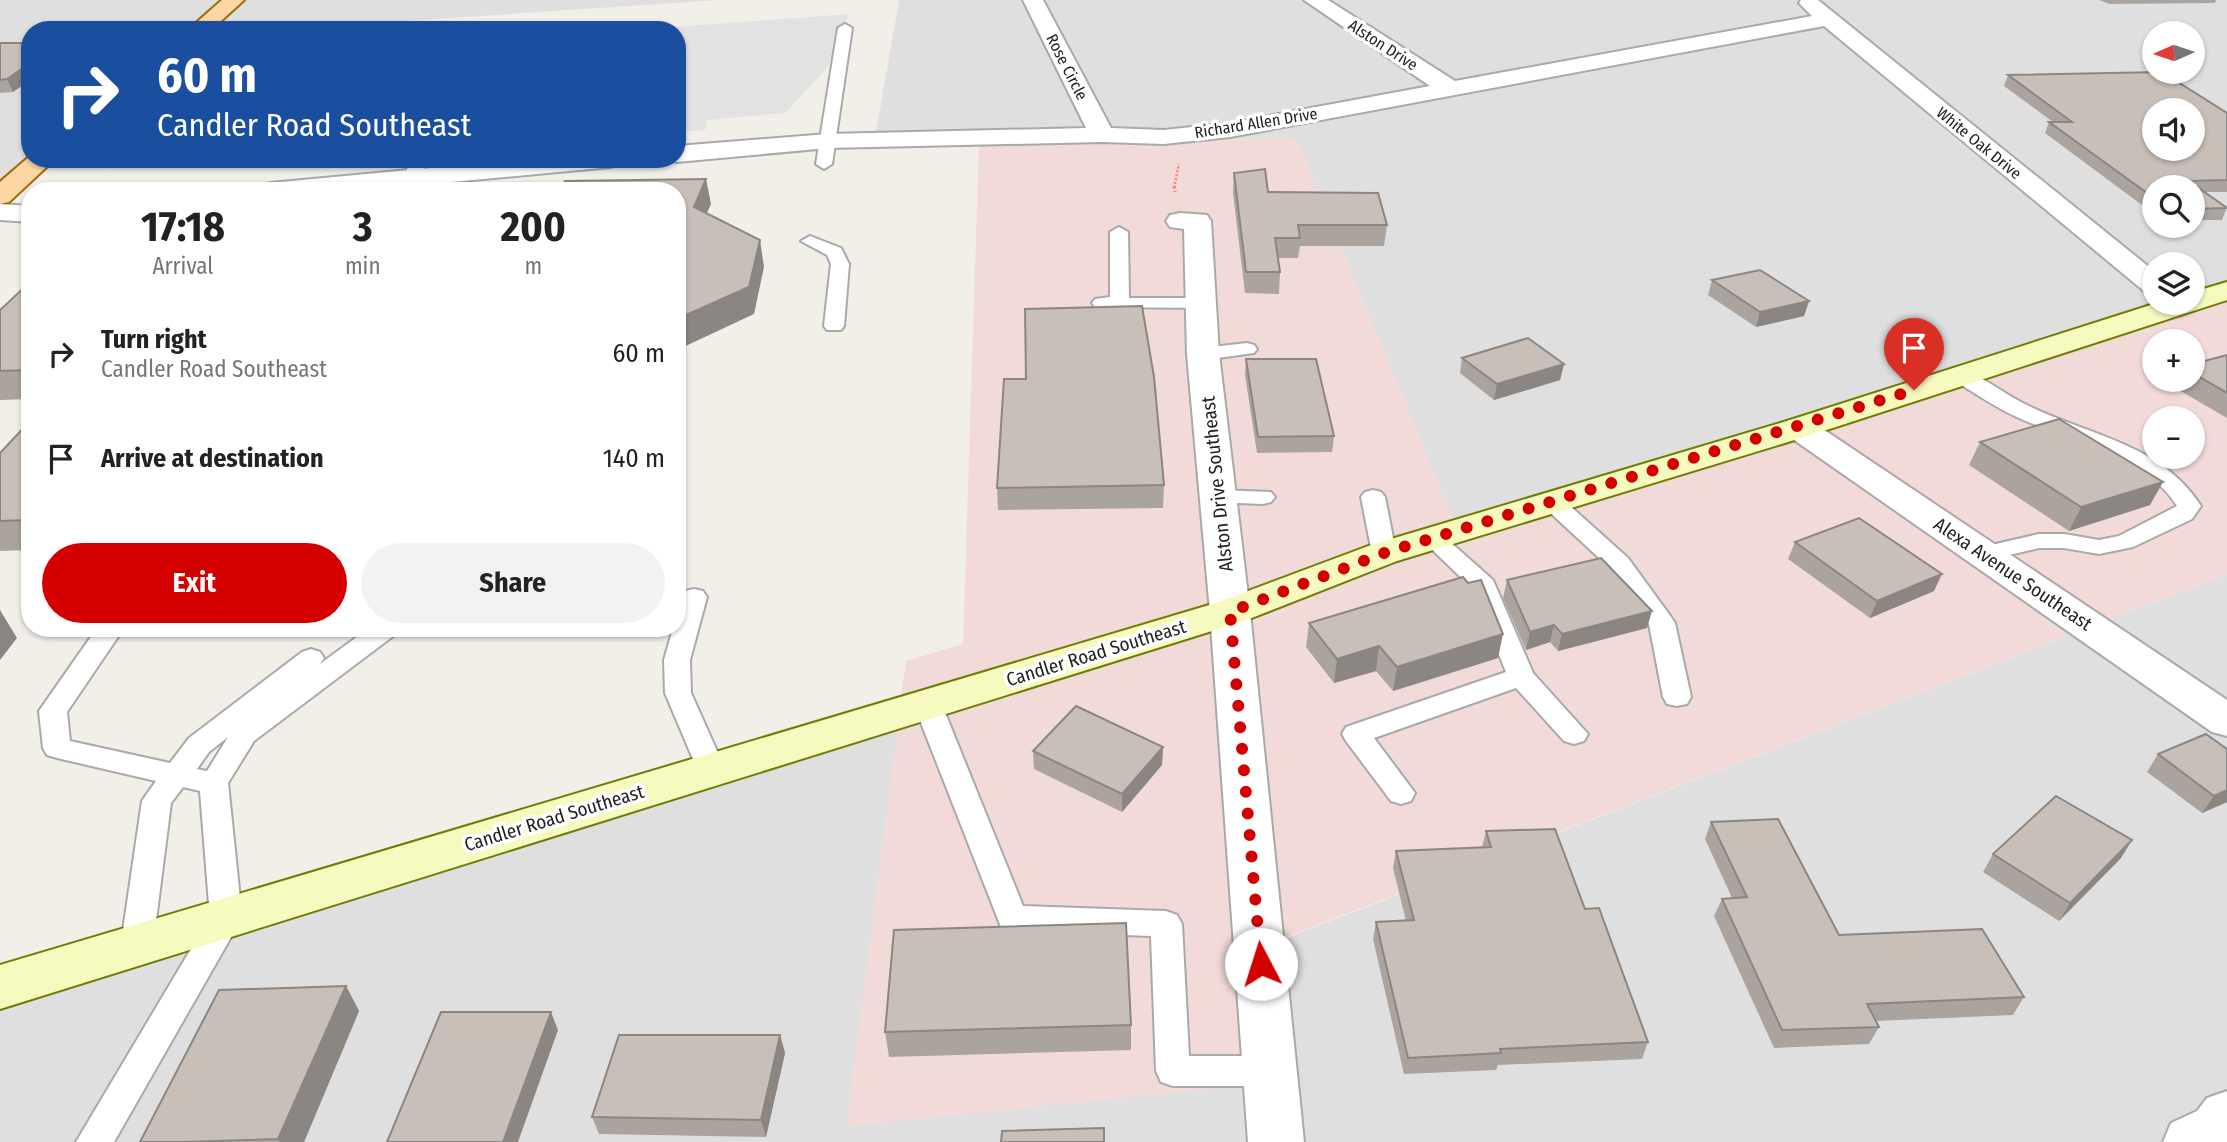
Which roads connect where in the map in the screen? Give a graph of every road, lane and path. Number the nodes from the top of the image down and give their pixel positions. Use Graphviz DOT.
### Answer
graph roads {
  1 [pos="234,0"];
  2 [pos="1033,0"];
  3 [pos="1314,0"];
  4 [pos="1805,0"];
  5 [pos="1827,19"];
  6 [pos="209,21"];
  7 [pos="845,28"];
  8 [pos="1451,89"];
  9 [pos="1212,131"];
  10 [pos="1102,135"];
  11 [pos="826,152"];
  12 [pos="686,154"];
  13 [pos="32,168"];
  14 [pos="498,168"];
  15 [pos="411,175"];
  16 [pos="349,182"];
  17 [pos="0,196"];
  18 [pos="0,212"];
  19 [pos="21,213"];
  20 [pos="1180,221"];
  21 [pos="1119,232"];
  22 [pos="810,241"];
  23 [pos="2142,275"];
  24 [pos="2227,291"];
  25 [pos="2205,297"];
  26 [pos="1199,304"];
  27 [pos="2148,315"];
  28 [pos="834,326"];
  29 [pos="1247,349"];
  30 [pos="1203,354"];
  31 [pos="1960,376"];
  32 [pos="1799,428"];
  33 [pos="1218,497"];
  34 [pos="1263,497"];
  35 [pos="1373,497"];
  36 [pos="1552,502"];
  37 [pos="1433,538"];
  38 [pos="1384,553"];
  39 [pos="1983,554"];
  40 [pos="694,597"];
  41 [pos="1230,612"];
  42 [pos="686,627"];
  43 [pos="105,637"];
  44 [pos="375,637"];
  45 [pos="683,637"];
  46 [pos="311,658"];
  47 [pos="1521,677"];
  48 [pos="1678,697"];
  49 [pos="928,705"];
  50 [pos="2227,721"];
  51 [pos="1574,734"];
  52 [pos="712,771"];
  53 [pos="177,774"];
  54 [pos="215,783"];
  55 [pos="1401,793"];
  56 [pos="226,918"];
  57 [pos="137,944"];
  58 [pos="0,987"];
  59 [pos="1270,1071"];
  60 [pos="2227,1116"];
  61 [pos="94,1142"];
  62 [pos="1276,1142"];
  63 [pos="2191,1142"];
  1 -- 6 [label="main road"];
  2 -- 10 [label="street, Rose Circle"];
  3 -- 8 [label="street, Alston Drive"];
  4 -- 5 [label="street, White Oak Drive"];
  5 -- 8 [label="street, Richard Allen Drive"];
  5 -- 23 [label="street, White Oak Drive"];
  7 -- 11 [label="lane"];
  8 -- 9 [label="street, Richard Allen Drive"];
  9 -- 10 [label="street, Richard Allen Drive"];
  9 -- 20 [label="path"];
  10 -- 11 [label="street, Richard Allen Drive"];
  11 -- 12 [label="street, Richard Allen Drive"];
  13 -- 17 [label="main road"];
  14 -- 15 [label="street"];
  15 -- 16 [label="street"];
  18 -- 19 [label="street"];
  20 -- 26 [label="street, Alston Drive Southeast"];
  21 -- 26 [label="lane"];
  22 -- 28 [label="lane"];
  24 -- 25 [label="main road, Candler Road Southeast"];
  26 -- 30 [label="street, Alston Drive Southeast"];
  27 -- 31 [label="main road, Candler Road Southeast"];
  29 -- 30 [label="lane"];
  30 -- 33 [label="street, Alston Drive Southeast"];
  31 -- 32 [label="main road, Candler Road Southeast"];
  31 -- 39 [label="lane"];
  32 -- 36 [label="main road, Candler Road Southeast"];
  32 -- 39 [label="street, Alexa Avenue Southeast"];
  33 -- 34 [label="lane"];
  33 -- 41 [label="street, Alston Drive Southeast"];
  35 -- 38 [label="lane"];
  36 -- 37 [label="main road, Candler Road Southeast"];
  36 -- 48 [label="lane"];
  37 -- 38 [label="main road, Candler Road Southeast"];
  37 -- 47 [label="lane"];
  38 -- 41 [label="main road, Candler Road Southeast"];
  39 -- 50 [label="street, Alexa Avenue Southeast"];
  40 -- 42 [label="lane"];
  41 -- 49 [label="main road, Candler Road Southeast"];
  41 -- 59 [label="street, Alston Drive Southeast"];
  43 -- 53 [label="lane"];
  44 -- 54 [label="lane"];
  45 -- 52 [label="lane"];
  46 -- 53 [label="lane"];
  47 -- 51 [label="lane"];
  47 -- 55 [label="lane"];
  49 -- 52 [label="main road, Candler Road Southeast"];
  49 -- 59 [label="lane"];
  52 -- 56 [label="main road, Candler Road Southeast"];
  53 -- 54 [label="lane"];
  53 -- 57 [label="lane"];
  54 -- 56 [label="lane"];
  56 -- 57 [label="main road, Candler Road Southeast"];
  56 -- 61 [label="lane"];
  57 -- 58 [label="main road, Candler Road Southeast"];
  59 -- 62 [label="street, Alston Drive Southeast"];
  60 -- 63 [label="street"];
}
